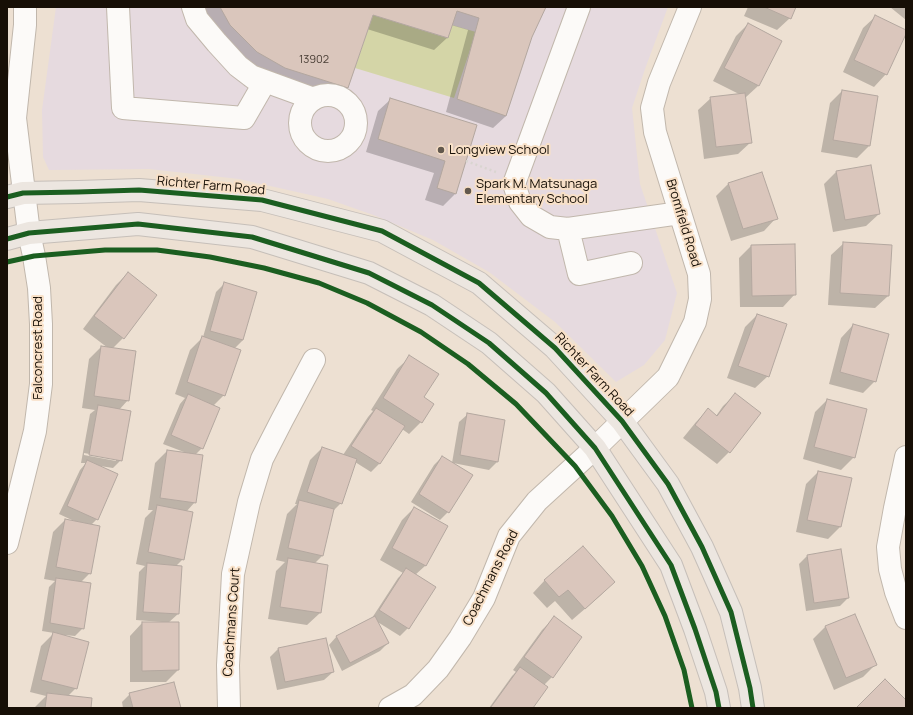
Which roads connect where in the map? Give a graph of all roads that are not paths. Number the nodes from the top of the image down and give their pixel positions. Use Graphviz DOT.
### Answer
graph roads {
  1 [pos="25,7"];
  2 [pos="118,7"];
  3 [pos="193,7"];
  4 [pos="579,7"];
  5 [pos="690,7"];
  6 [pos="250,76"];
  7 [pos="314,99"];
  8 [pos="11,123"];
  9 [pos="15,195"];
  10 [pos="680,213"];
  11 [pos="568,230"];
  12 [pos="29,233"];
  13 [pos="7,239"];
  14 [pos="631,263"];
  15 [pos="314,360"];
  16 [pos="622,421"];
  17 [pos="595,448"];
  18 [pos="906,457"];
  19 [pos="7,543"];
  20 [pos="906,618"];
  21 [pos="229,708"];
  22 [pos="390,708"];
  23 [pos="719,708"];
  24 [pos="754,708"];
  1 -- 8 [label="street, Falconcrest Road"];
  2 -- 6 [label="street"];
  3 -- 6 [label="street"];
  4 -- 11 [label="street"];
  5 -- 10 [label="street, Bromfield Road"];
  6 -- 7 [label="street"];
  8 -- 9 [label="street, Falconcrest Road"];
  9 -- 12 [label="street, Falconcrest Road"];
  9 -- 16 [label="main road, Richter Farm Road"];
  10 -- 11 [label="street"];
  10 -- 16 [label="street, Bromfield Road"];
  11 -- 14 [label="street"];
  12 -- 13 [label="main road"];
  12 -- 17 [label="main road"];
  12 -- 19 [label="street, Falconcrest Road"];
  15 -- 21 [label="street, Coachmans Court"];
  16 -- 17 [label="street, Bromfield Road"];
  16 -- 24 [label="main road, Richter Farm Road"];
  17 -- 22 [label="street, Coachmans Road"];
  17 -- 23 [label="main road"];
  18 -- 20 [label="street"];
}
